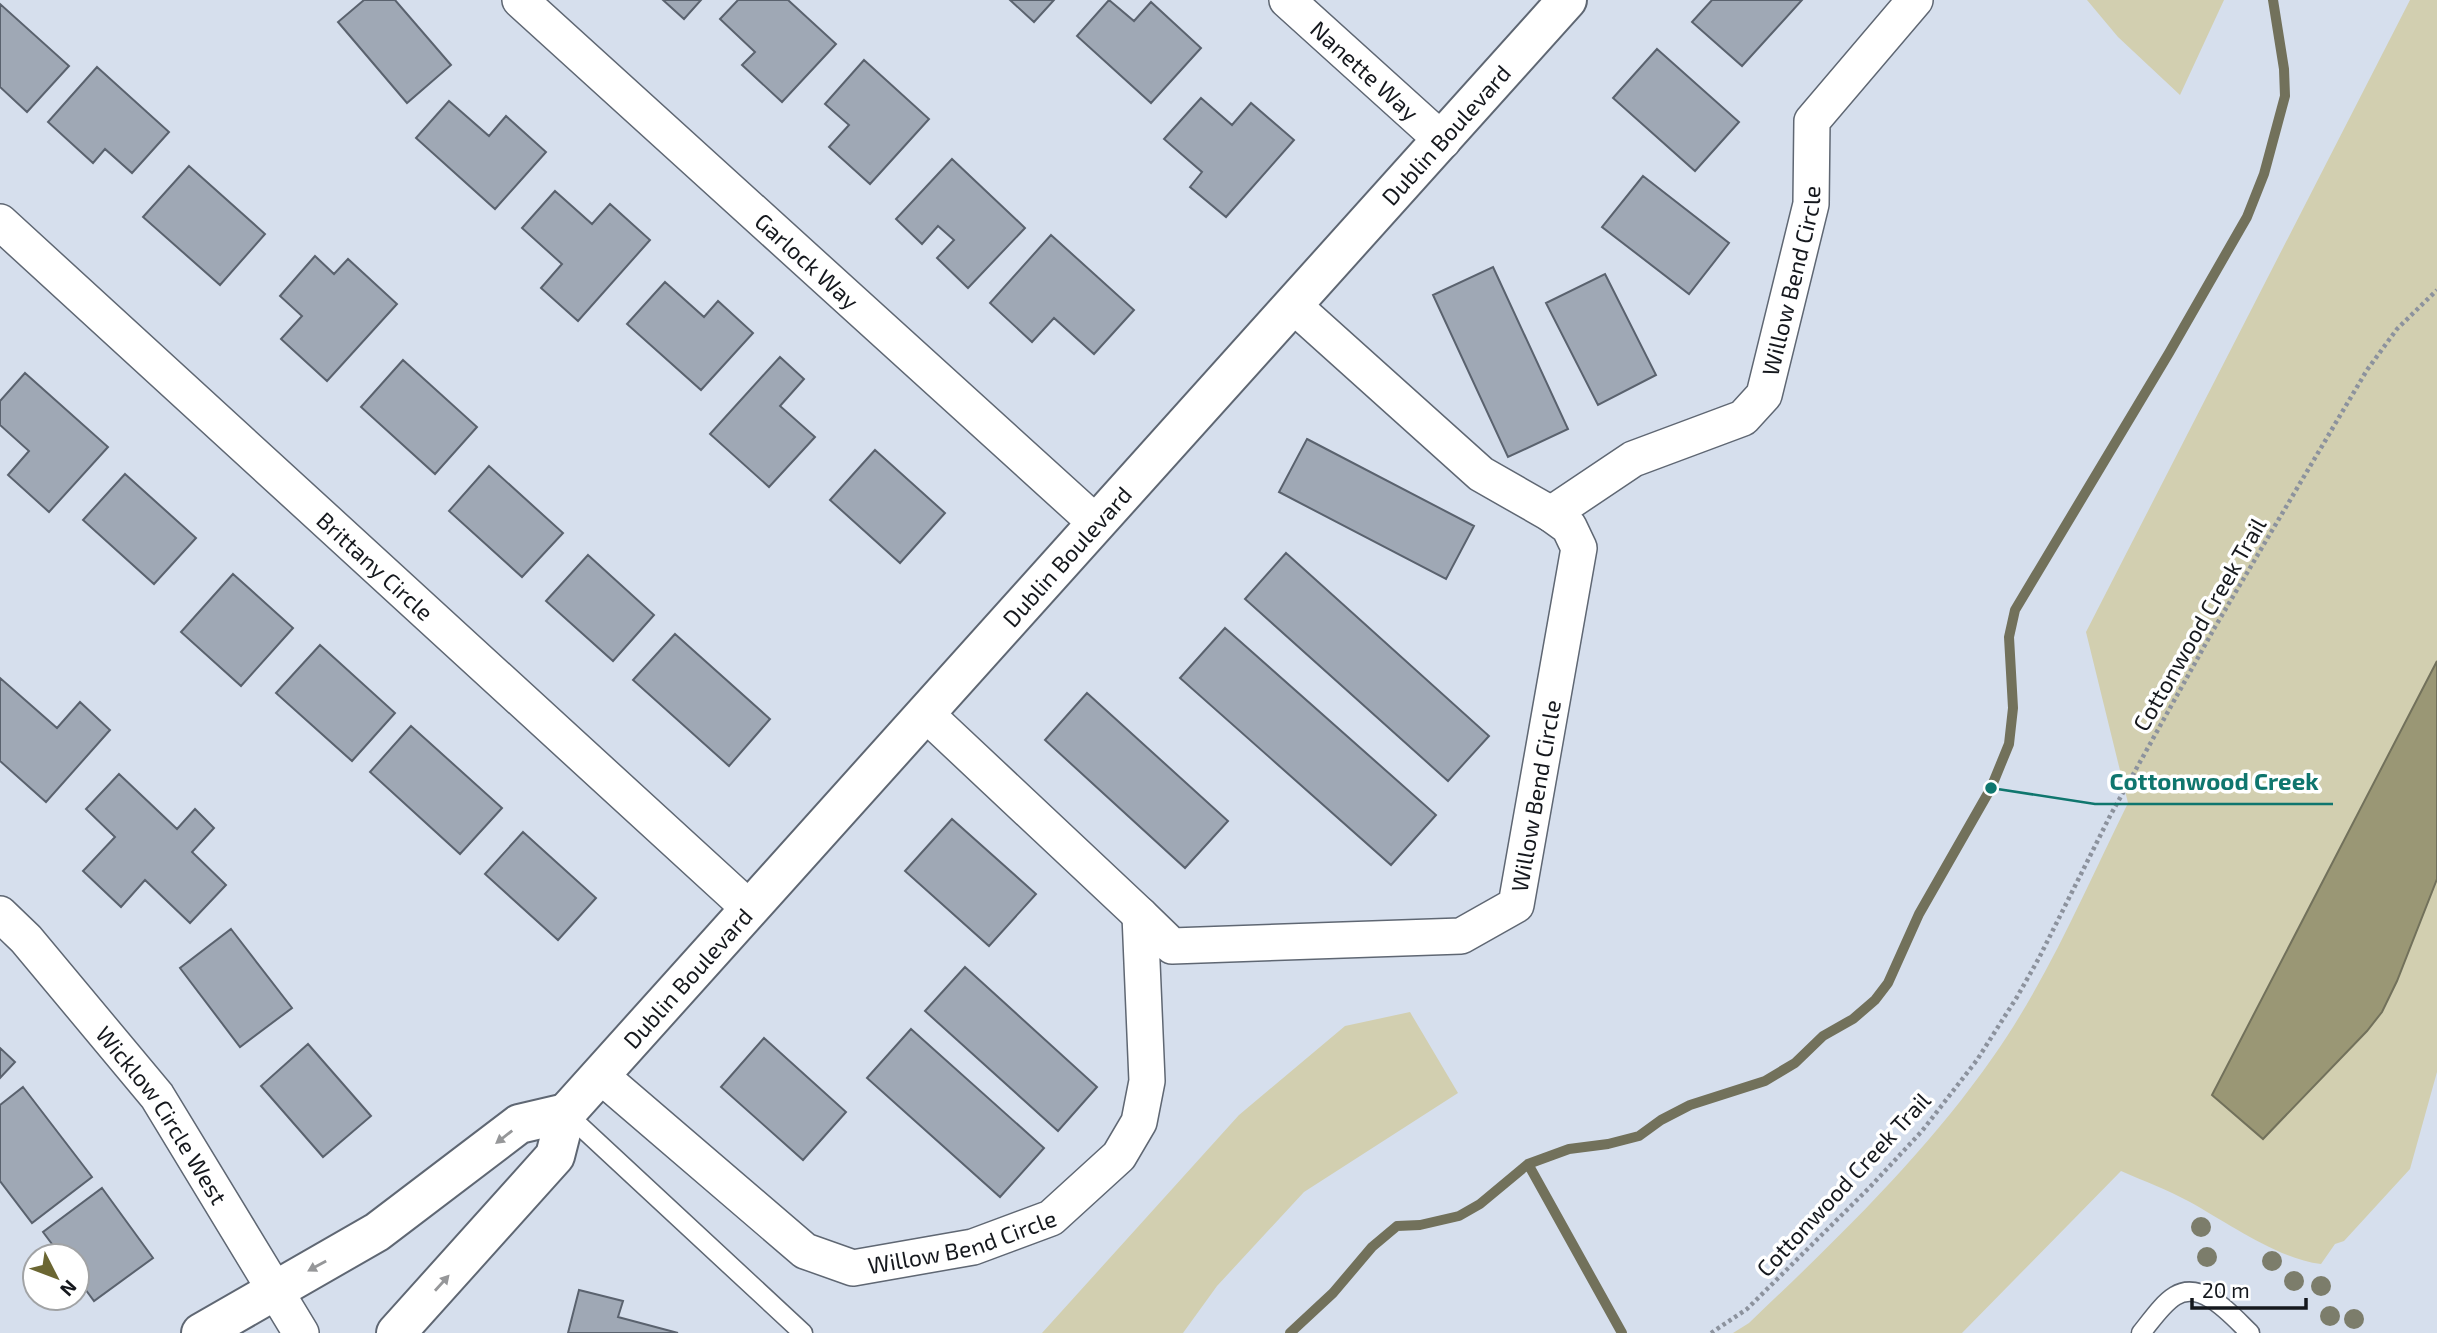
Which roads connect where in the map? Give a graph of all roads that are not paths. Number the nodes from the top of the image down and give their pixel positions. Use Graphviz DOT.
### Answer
graph roads {
  1 [pos="520,0"];
  2 [pos="1287,0"];
  3 [pos="1567,0"];
  4 [pos="1915,0"];
  5 [pos="1443,141"];
  6 [pos="0,222"];
  7 [pos="1294,306"];
  8 [pos="1551,514"];
  9 [pos="1096,523"];
  10 [pos="926,715"];
  11 [pos="750,909"];
  12 [pos="0,914"];
  13 [pos="1140,915"];
  14 [pos="601,1076"];
  15 [pos="566,1113"];
  16 [pos="275,1289"];
  17 [pos="201,1333"];
  18 [pos="301,1333"];
  19 [pos="396,1333"];
  20 [pos="803,1333"];
  21 [pos="2141,1333"];
  22 [pos="2250,1333"];
  1 -- 9 [label="street, Garlock Way"];
  2 -- 5 [label="street, Nanette Way"];
  3 -- 5 [label="main road, Dublin Boulevard"];
  4 -- 8 [label="street, Willow Bend Circle"];
  5 -- 7 [label="main road, Dublin Boulevard"];
  6 -- 11 [label="street, Brittany Circle"];
  7 -- 8 [label="street, Willow Bend Circle"];
  7 -- 9 [label="main road, Dublin Boulevard"];
  8 -- 13 [label="street, Willow Bend Circle"];
  9 -- 10 [label="main road, Dublin Boulevard"];
  10 -- 11 [label="main road, Dublin Boulevard"];
  10 -- 13 [label="street, Willow Bend Circle"];
  11 -- 14 [label="main road, Dublin Boulevard"];
  12 -- 16 [label="street, Wicklow Circle West"];
  13 -- 14 [label="street, Willow Bend Circle"];
  14 -- 15 [label="main road, Dublin Boulevard"];
  15 -- 16 [label="main road, one-way"];
  19 -- 15 [label="main road, Dublin Boulevard, one-way"];
  15 -- 20 [label="lane"];
  16 -- 17 [label="main road"];
  16 -- 18 [label="street, Wicklow Circle West"];
  21 -- 22 [label="lane"];
}
